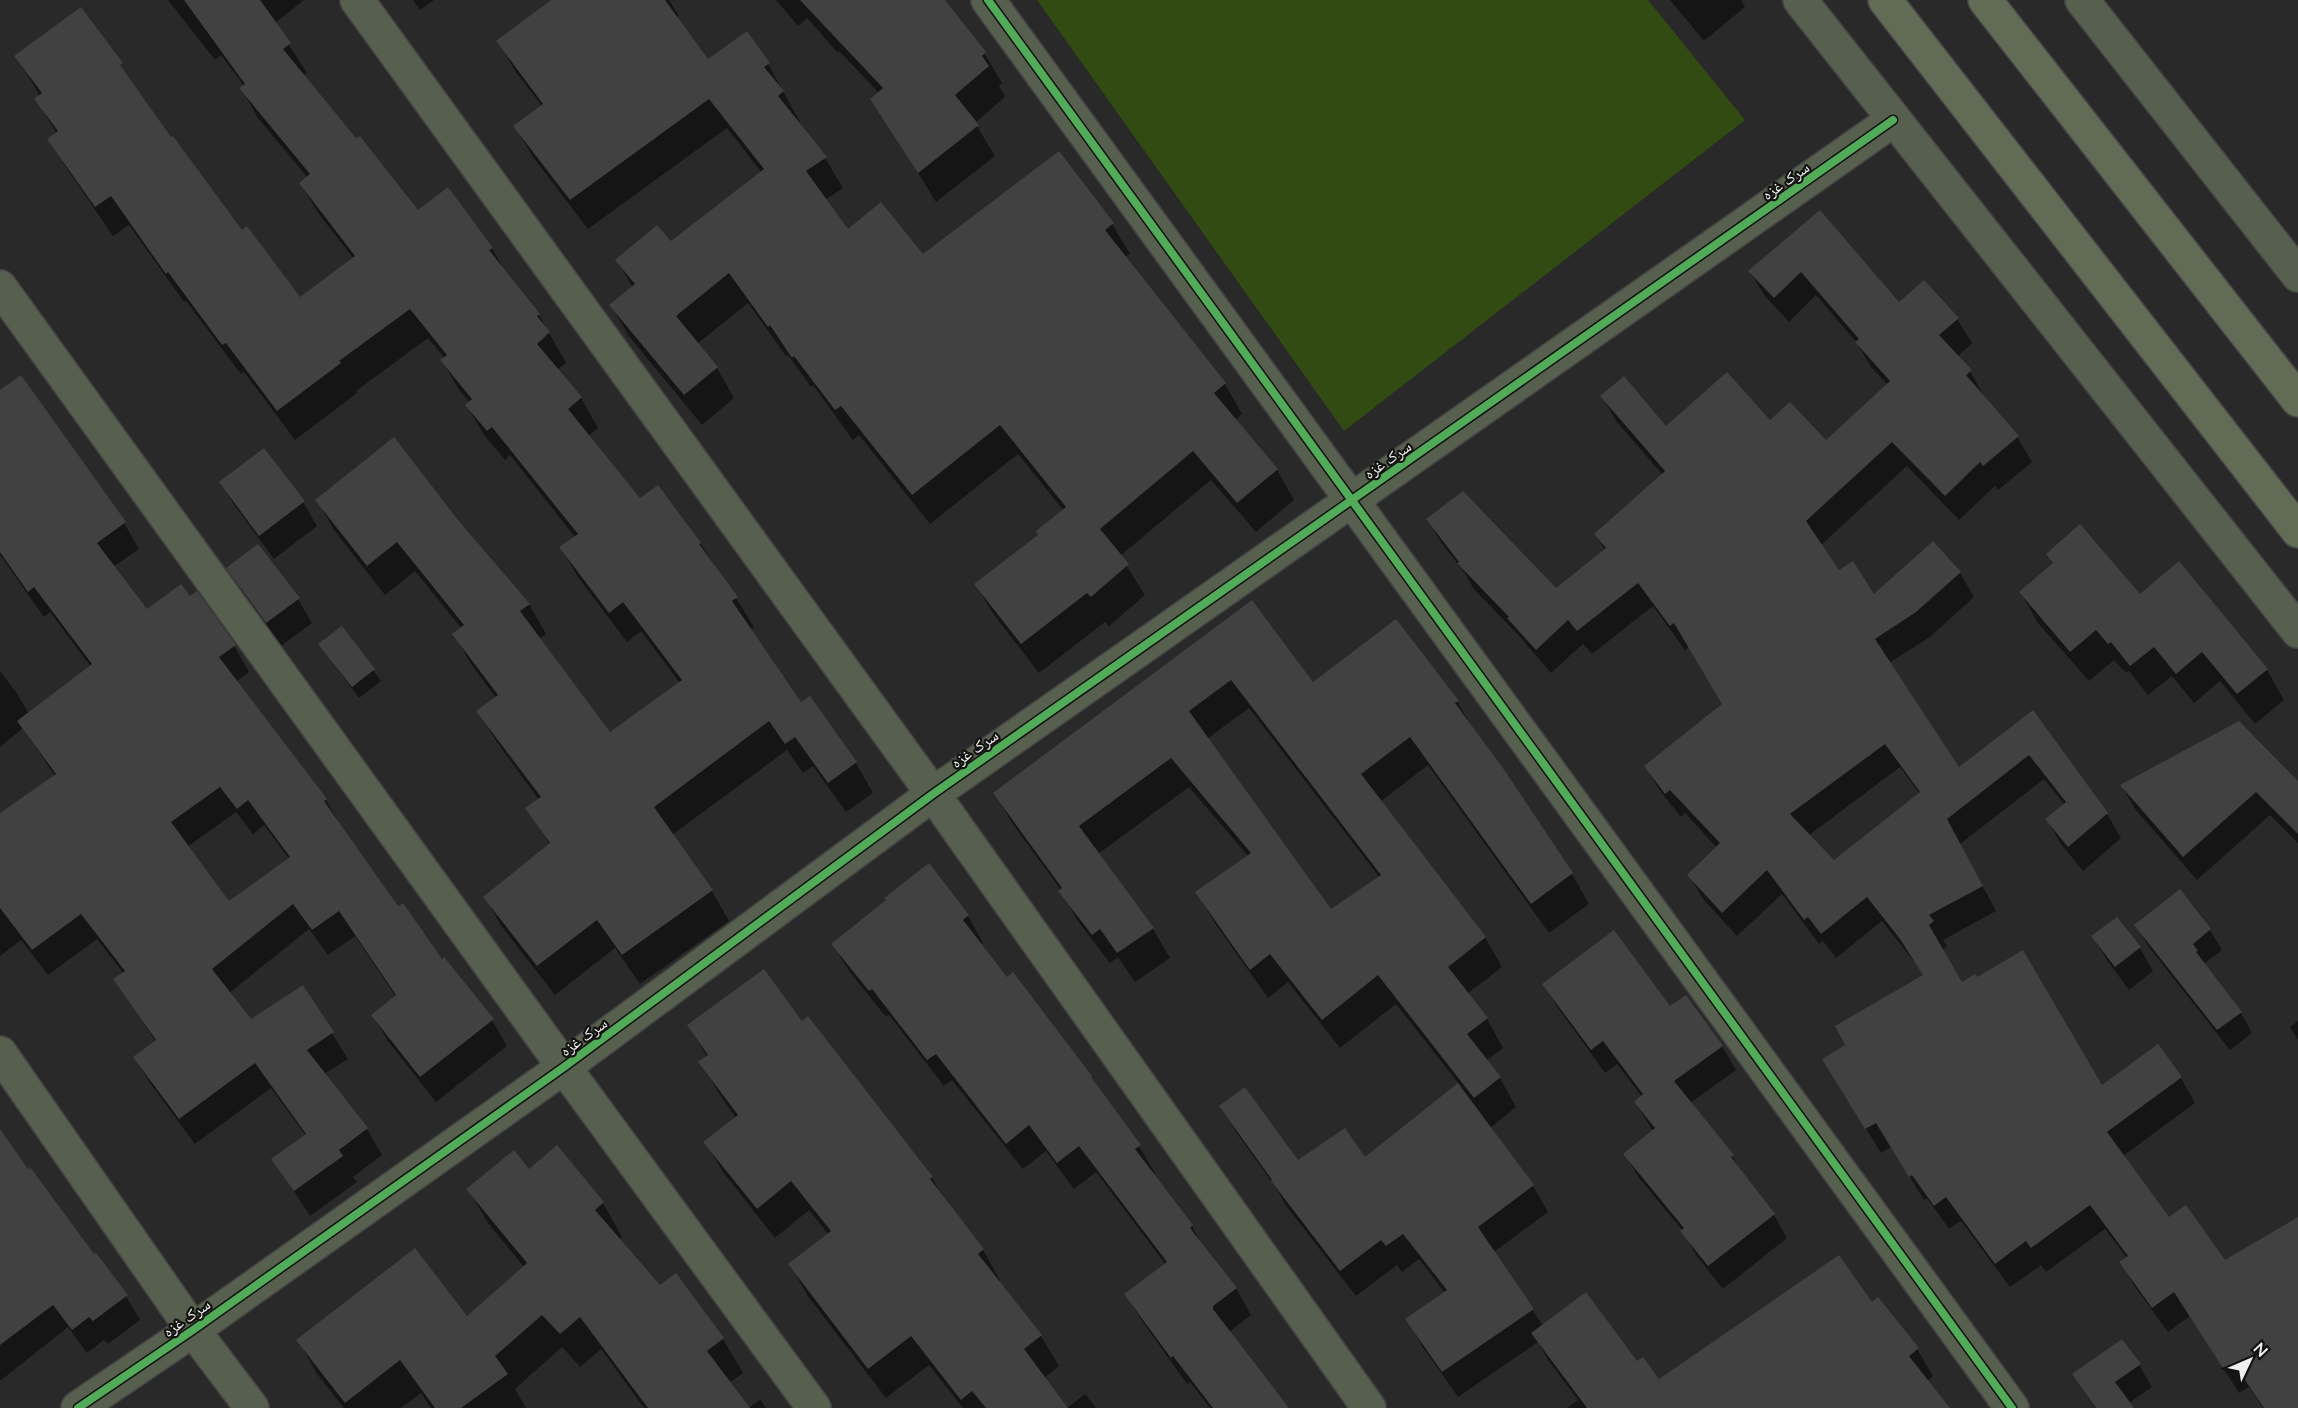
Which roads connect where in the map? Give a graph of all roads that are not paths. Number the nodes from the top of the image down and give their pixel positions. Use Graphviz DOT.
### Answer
graph roads {
  1 [pos="357,0"];
  2 [pos="988,0"];
  3 [pos="1800,0"];
  4 [pos="1884,0"];
  5 [pos="1985,0"];
  6 [pos="2082,0"];
  7 [pos="1893,120"];
  8 [pos="2298,275"];
  9 [pos="0,287"];
  10 [pos="2298,400"];
  11 [pos="1351,501"];
  12 [pos="2298,531"];
  13 [pos="2298,631"];
  14 [pos="933,794"];
  15 [pos="0,1053"];
  16 [pos="564,1067"];
  17 [pos="193,1329"];
  18 [pos="78,1408"];
  19 [pos="252,1408"];
  20 [pos="814,1408"];
  21 [pos="1369,1408"];
  22 [pos="2012,1408"];
  1 -- 14 [label="street"];
  2 -- 11 [label="street"];
  3 -- 7 [label="street"];
  4 -- 12 [label="main road"];
  5 -- 10 [label="main road"];
  6 -- 8 [label="street"];
  7 -- 11 [label="street, سرک غزه"];
  7 -- 13 [label="street"];
  9 -- 16 [label="street"];
  11 -- 14 [label="street, سرک غزه"];
  11 -- 22 [label="street"];
  14 -- 16 [label="street, سرک غزه"];
  14 -- 21 [label="street"];
  15 -- 17 [label="street"];
  16 -- 17 [label="street, سرک غزه"];
  16 -- 20 [label="street"];
  17 -- 18 [label="street, سرک غزه"];
  17 -- 19 [label="street"];
}
